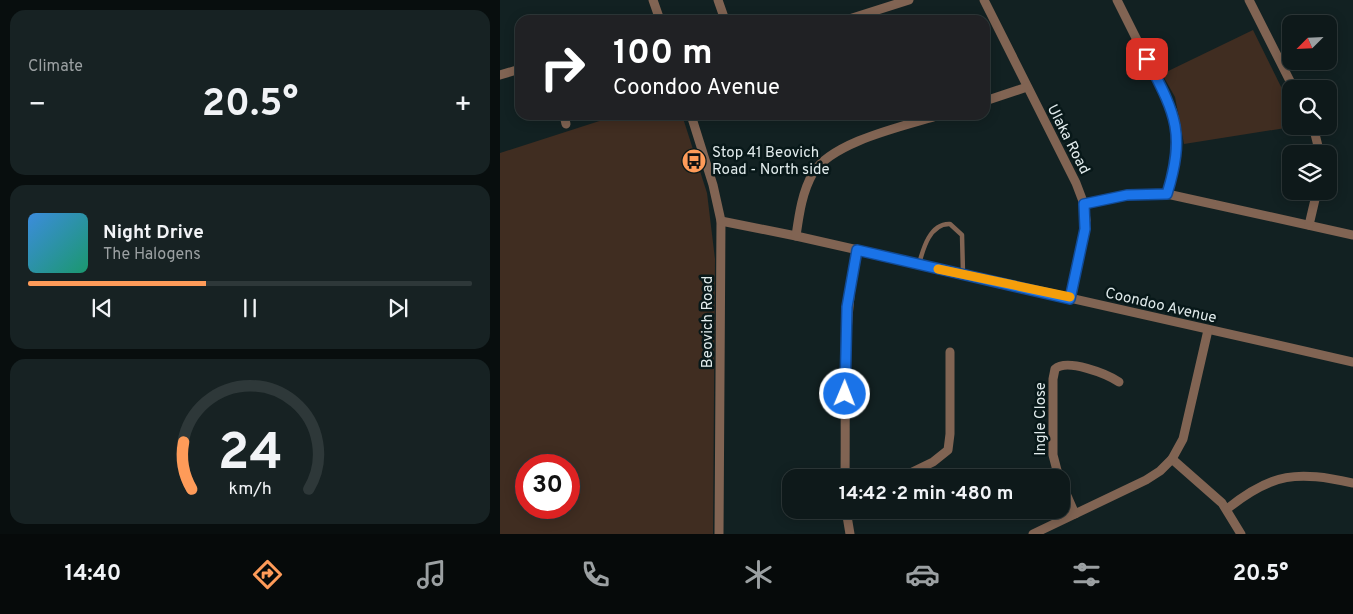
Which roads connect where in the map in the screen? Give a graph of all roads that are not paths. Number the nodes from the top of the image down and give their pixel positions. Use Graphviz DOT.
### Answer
graph roads {
  1 [pos="653,0"];
  2 [pos="718,0"];
  3 [pos="908,0"];
  4 [pos="984,0"];
  5 [pos="1117,0"];
  6 [pos="1249,0"];
  7 [pos="658,15"];
  8 [pos="723,15"];
  9 [pos="862,15"];
  10 [pos="515,70"];
  11 [pos="500,75"];
  12 [pos="1289,80"];
  13 [pos="1027,87"];
  14 [pos="990,99"];
  15 [pos="693,120"];
  16 [pos="925,120"];
  17 [pos="1167,194"];
  18 [pos="1315,200"];
  19 [pos="1084,204"];
  20 [pos="721,221"];
  21 [pos="1309,225"];
  22 [pos="1353,235"];
  23 [pos="796,236"];
  24 [pos="857,250"];
  25 [pos="918,265"];
  26 [pos="963,274"];
  27 [pos="1070,299"];
  28 [pos="1208,330"];
  29 [pos="950,352"];
  30 [pos="1353,362"];
  31 [pos="1119,382"];
  32 [pos="1172,459"];
  33 [pos="845,469"];
  34 [pos="919,469"];
  35 [pos="1056,469"];
  36 [pos="1353,483"];
  37 [pos="1070,503"];
  38 [pos="1227,508"];
  39 [pos="1075,514"];
  40 [pos="848,519"];
  41 [pos="719,534"];
  42 [pos="850,534"];
  43 [pos="1033,534"];
  44 [pos="1241,534"];
  1 -- 7 [label="street"];
  2 -- 8 [label="street"];
  3 -- 9 [label="street"];
  4 -- 13 [label="street, Ulaka Road"];
  5 -- 17 [label="street"];
  6 -- 12 [label="street"];
  10 -- 11 [label="street"];
  13 -- 14 [label="street"];
  13 -- 19 [label="street, Ulaka Road"];
  15 -- 20 [label="street, Beovich Road"];
  16 -- 23 [label="street"];
  17 -- 19 [label="street"];
  17 -- 21 [label="street"];
  18 -- 21 [label="street"];
  19 -- 27 [label="street, Ulaka Road"];
  20 -- 23 [label="street, Coondoo Avenue"];
  20 -- 41 [label="street, Beovich Road"];
  21 -- 22 [label="street"];
  23 -- 24 [label="street, Coondoo Avenue"];
  24 -- 25 [label="street, Coondoo Avenue"];
  24 -- 33 [label="street"];
  25 -- 26 [label="street, Coondoo Avenue"];
  25 -- 26 [label="lane"];
  26 -- 27 [label="street, Coondoo Avenue"];
  27 -- 28 [label="street, Coondoo Avenue"];
  28 -- 30 [label="street, Coondoo Avenue"];
  28 -- 32 [label="street"];
  29 -- 34 [label="street"];
  31 -- 35 [label="street, Ingle Close"];
  32 -- 38 [label="street"];
  32 -- 39 [label="street"];
  36 -- 38 [label="street"];
  37 -- 39 [label="street"];
  38 -- 44 [label="street"];
  39 -- 43 [label="street"];
  40 -- 42 [label="street"];
}
